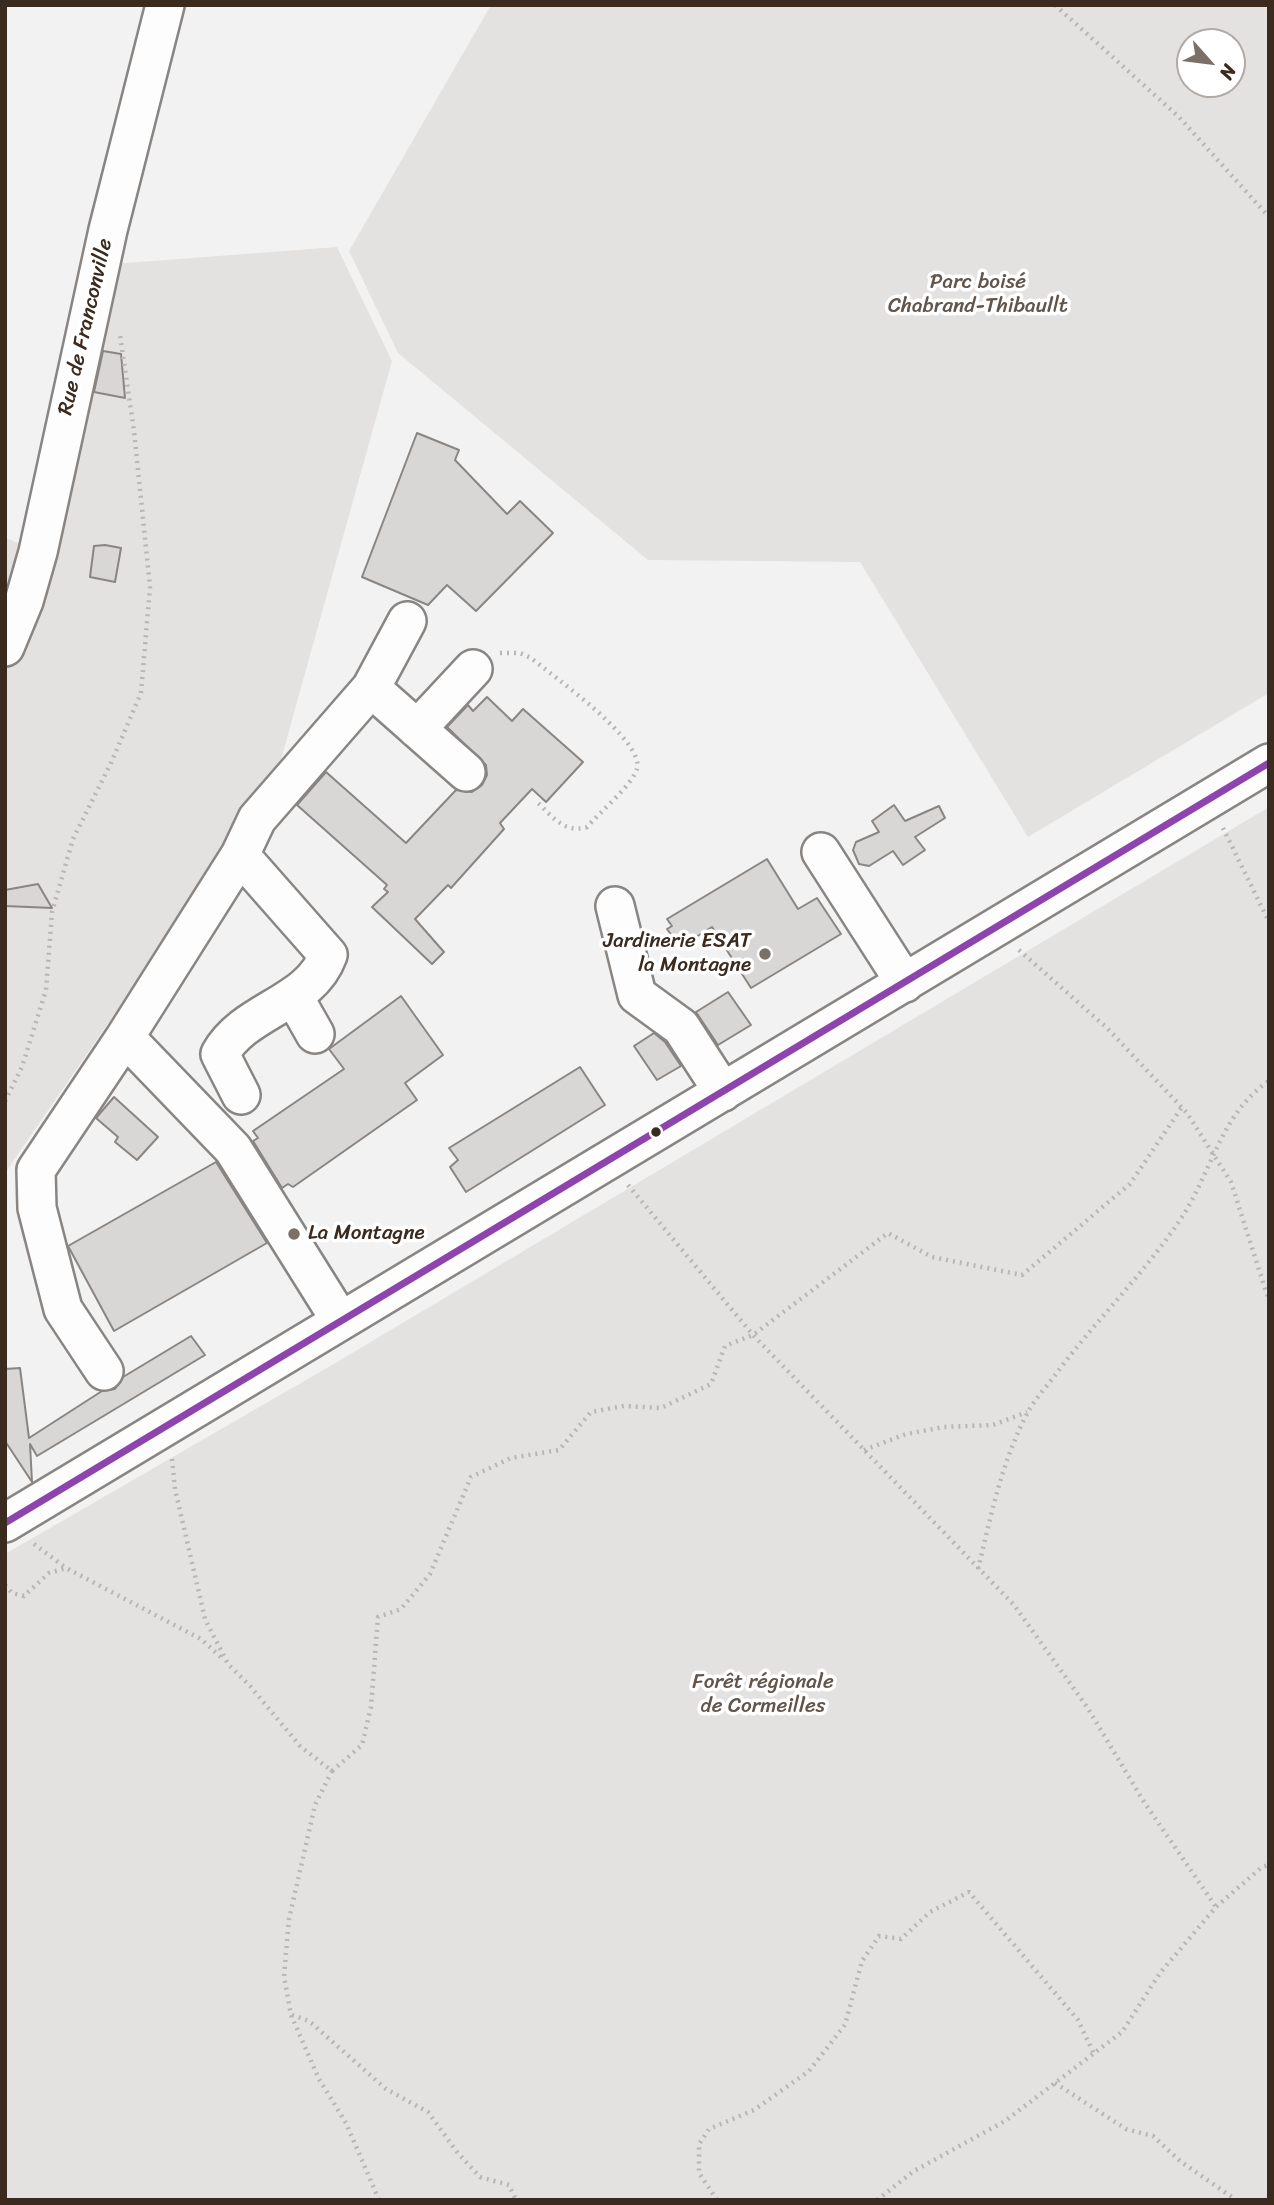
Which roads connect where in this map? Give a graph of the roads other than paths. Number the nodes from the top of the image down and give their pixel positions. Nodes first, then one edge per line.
1 (165, 5) edge
2 (407, 621) dead end
3 (5, 647) edge
4 (473, 669) road end
5 (371, 688) junction
6 (417, 729) junction
7 (1269, 763) edge
8 (466, 772) dead end
9 (821, 852) dead end
10 (240, 855) junction
11 (615, 906) dead end
12 (905, 983) junction
13 (295, 997) junction
14 (315, 1034) dead end
15 (125, 1037) junction
16 (723, 1092) junction
17 (241, 1095) dead end
18 (340, 1320) junction
19 (104, 1371) dead end
20 (19, 1533) edge

1 - 3 street, Rue de Franconville
2 - 5 street
4 - 6 street
5 - 6 street
5 - 10 street
6 - 8 street
7 - 12 street
9 - 12 street
10 - 13 street
10 - 15 street
11 - 16 street
12 - 16 street
13 - 14 street
13 - 17 street
15 - 18 street
15 - 19 street
16 - 18 street
18 - 20 street

